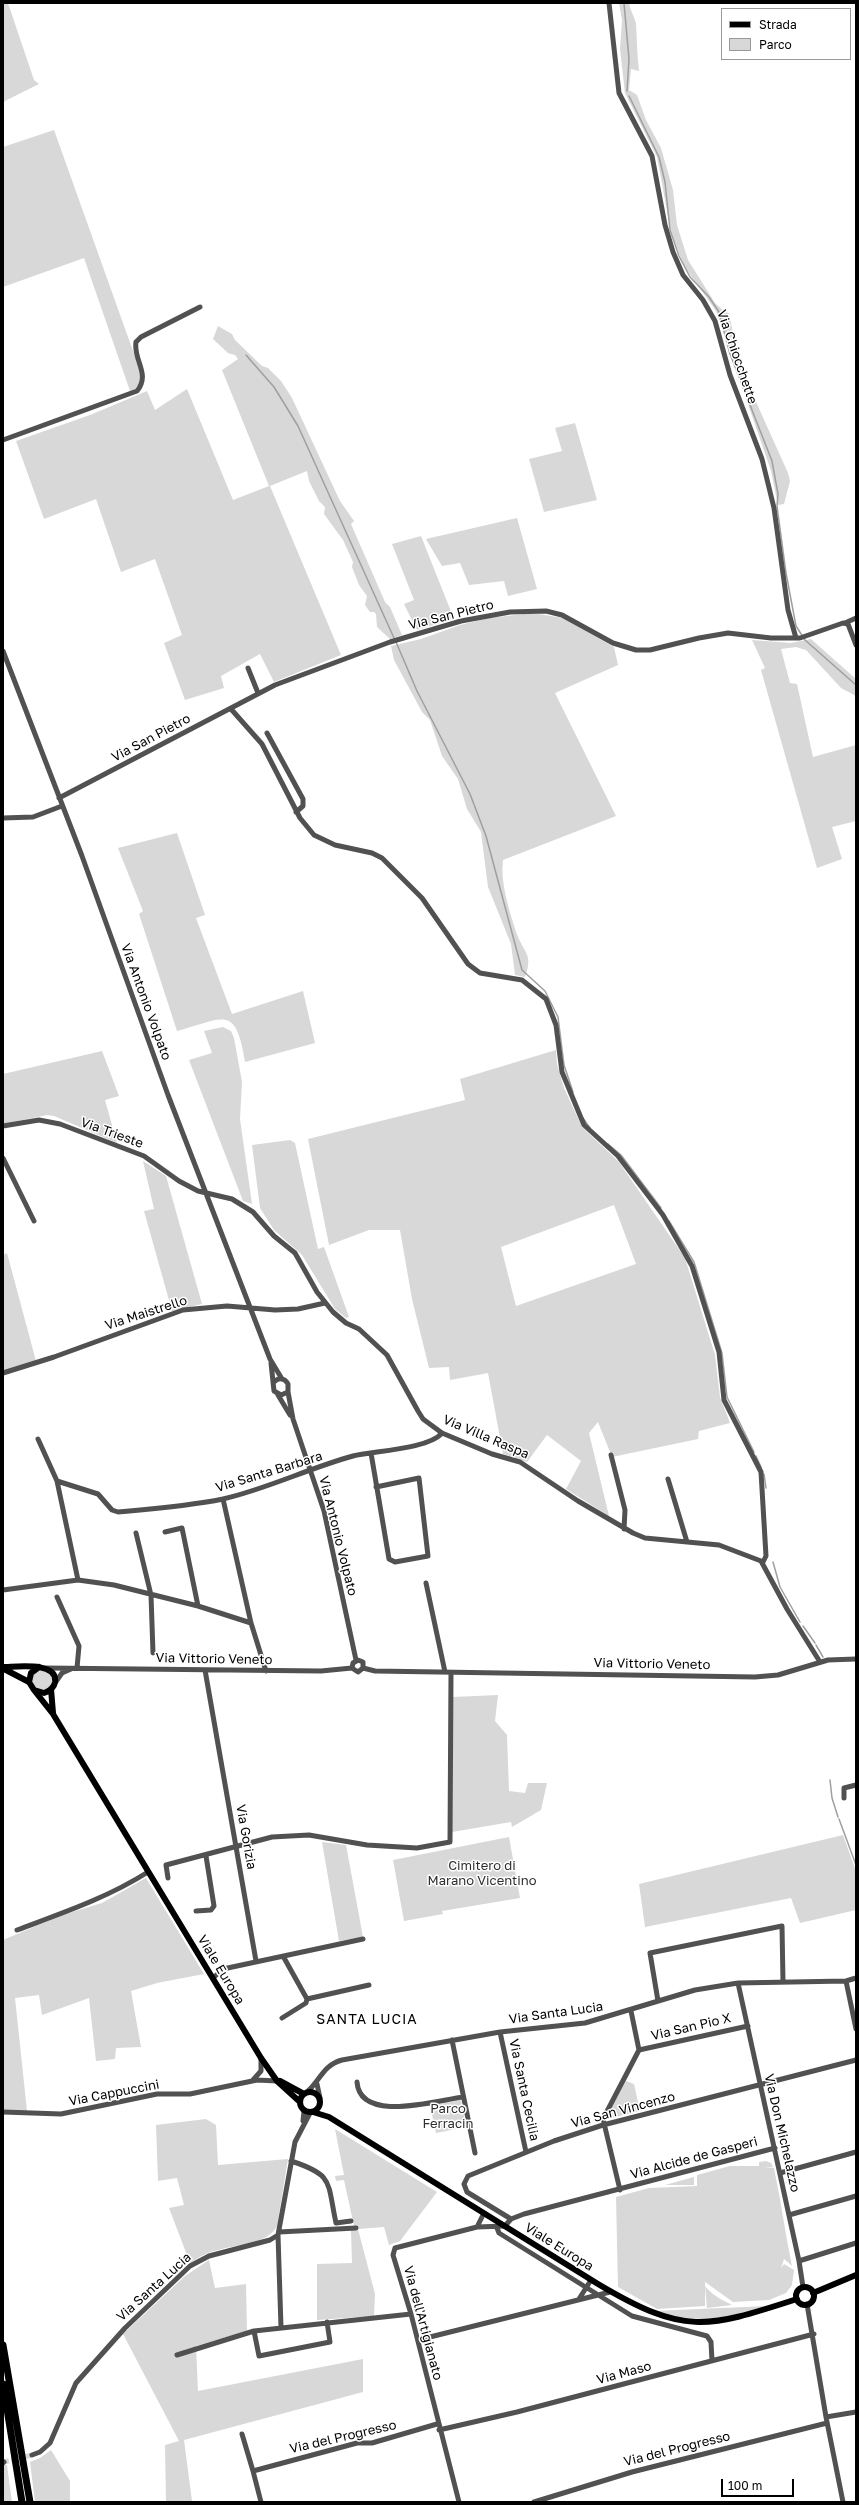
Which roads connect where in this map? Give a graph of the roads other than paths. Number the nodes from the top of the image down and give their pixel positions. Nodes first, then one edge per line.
1 (609, 3) edge
2 (200, 307) dead end
3 (3, 440) edge
4 (856, 618) edge
5 (846, 623) junction
6 (798, 638) junction
7 (856, 643) edge
8 (3, 651) edge
9 (249, 669) dead end
10 (258, 694) junction
11 (231, 708) junction
12 (266, 733) dead end
13 (59, 798) junction
14 (62, 806) junction
15 (296, 812) junction
16 (3, 818) edge
17 (3, 1126) edge
18 (3, 1158) edge
19 (206, 1193) junction
20 (34, 1221) dead end
21 (325, 1303) junction
22 (250, 1307) junction
23 (270, 1359) junction
24 (3, 1373) edge
25 (282, 1379) junction
26 (274, 1382) junction
27 (288, 1392) junction
28 (278, 1395) junction
29 (293, 1419) junction
30 (442, 1433) junction
31 (38, 1439) dead end
32 (371, 1453) junction
33 (611, 1455) dead end
34 (311, 1471) junction
35 (668, 1479) dead end
36 (57, 1481) junction
37 (376, 1487) junction
38 (223, 1499) junction
39 (624, 1528) junction
40 (165, 1532) dead end
41 (136, 1533) dead end
42 (687, 1542) junction
43 (763, 1562) junction
44 (78, 1580) junction
45 (426, 1583) dead end
46 (3, 1590) edge
47 (151, 1595) junction
48 (57, 1597) dead end
49 (198, 1606) junction
50 (252, 1623) junction
51 (153, 1653) dead end
52 (856, 1659) edge
53 (356, 1660) junction
54 (820, 1662) junction
55 (43, 1667) junction
56 (3, 1668) edge
57 (76, 1668) junction
58 (352, 1668) junction
59 (364, 1668) junction
60 (205, 1670) junction
61 (266, 1671) junction
62 (448, 1673) junction
63 (29, 1682) junction
64 (53, 1686) junction
65 (34, 1690) junction
66 (53, 1714) junction
67 (856, 1785) edge
68 (844, 1798) dead end
69 (236, 1846) junction
70 (206, 1856) junction
71 (148, 1872) junction
72 (168, 1878) dead end
73 (196, 1911) dead end
74 (17, 1930) dead end
75 (363, 1939) dead end
76 (283, 1956) junction
77 (256, 1961) junction
78 (213, 1978) junction
79 (856, 1978) edge
80 (846, 1981) junction
81 (783, 1982) junction
82 (738, 1983) junction
83 (369, 1985) dead end
84 (307, 1999) junction
85 (658, 2001) junction
86 (631, 2011) junction
87 (282, 2018) dead end
88 (855, 2020) edge
89 (748, 2026) junction
90 (856, 2028) edge
91 (500, 2032) junction
92 (452, 2040) junction
93 (639, 2050) junction
94 (261, 2058) junction
95 (856, 2060) edge
96 (270, 2072) junction
97 (259, 2074) junction
98 (276, 2079) junction
99 (252, 2081) junction
100 (357, 2082) dead end
101 (316, 2084) junction
102 (760, 2085) junction
103 (305, 2093) junction
104 (463, 2097) junction
105 (320, 2098) junction
106 (300, 2102) junction
107 (320, 2105) junction
108 (3, 2112) edge
109 (309, 2112) junction
110 (329, 2117) junction
111 (603, 2125) junction
112 (774, 2148) junction
113 (526, 2152) junction
114 (856, 2152) edge
115 (475, 2153) dead end
116 (291, 2160) junction
117 (780, 2173) junction
118 (620, 2190) junction
119 (856, 2196) edge
120 (484, 2213) junction
121 (789, 2215) junction
122 (491, 2218) junction
123 (511, 2219) junction
124 (351, 2220) dead end
125 (486, 2226) junction
126 (505, 2226) junction
127 (477, 2227) junction
128 (356, 2228) dead end
129 (497, 2228) junction
130 (279, 2234) junction
131 (856, 2243) edge
132 (799, 2261) junction
133 (856, 2275) edge
134 (591, 2280) junction
135 (587, 2287) junction
136 (803, 2288) junction
137 (610, 2292) junction
138 (813, 2293) junction
139 (598, 2295) junction
140 (579, 2299) junction
141 (797, 2299) junction
142 (807, 2304) junction
143 (411, 2314) junction
144 (327, 2322) junction
145 (281, 2327) junction
146 (254, 2332) junction
147 (814, 2334) junction
148 (418, 2340) junction
149 (3, 2345) edge
150 (177, 2355) dead end
151 (712, 2361) junction
152 (3, 2384) edge
153 (856, 2412) edge
154 (826, 2417) junction
155 (827, 2423) junction
156 (437, 2424) junction
157 (439, 2430) junction
158 (242, 2434) dead end
159 (32, 2455) tunnel mouth
160 (253, 2470) junction
161 (22, 2502) edge
162 (30, 2502) edge
163 (261, 2502) edge
164 (459, 2502) edge
165 (534, 2502) edge
166 (843, 2502) edge

1 - 6 street, Via Chiocchette
2 - 3 street
4 - 5 street, Via San Pietro
5 - 6 street, Via San Pietro
5 - 7 street
6 - 10 street, Via San Pietro
8 - 13 street, Via Antonio Volpato
9 - 10 street
10 - 11 street, Via San Pietro
11 - 13 street, Via San Pietro
11 - 15 street
12 - 15 street
13 - 14 street, Via Antonio Volpato
14 - 16 street
14 - 19 street, Via Antonio Volpato
15 - 43 street
17 - 19 street, Via Trieste
18 - 20 street
19 - 21 street, Via Villa Raspa
19 - 22 street, Via Antonio Volpato
21 - 22 street, Via Maistrello
21 - 30 street, Via Villa Raspa
22 - 23 street, Via Antonio Volpato
22 - 24 street, Via Maistrello
23 - 25 street, Via Antonio Volpato
23 - 26 street, Via Antonio Volpato
25 - 26 street
25 - 27 street
26 - 28 street
27 - 28 street
27 - 29 street, Via Antonio Volpato
28 - 29 street, Via Antonio Volpato
29 - 34 street, Via Antonio Volpato
30 - 32 street, Via Santa Barbara
30 - 39 street, Via Villa Raspa
31 - 36 street
32 - 34 street, Via Santa Barbara
32 - 37 street
33 - 39 street
34 - 38 street, Via Santa Barbara
34 - 53 street, Via Antonio Volpato
35 - 42 street
36 - 38 street, Via Santa Barbara
36 - 44 street
37 - 37 street
38 - 50 street
39 - 42 street, Via Villa Raspa
40 - 49 street
41 - 47 street
42 - 43 street, Via Villa Raspa
43 - 54 street
44 - 46 street
44 - 47 street
45 - 62 street
47 - 49 street
47 - 51 street
48 - 57 street
49 - 50 street
50 - 61 street
52 - 54 street, Via Vittorio Veneto
53 - 58 street
53 - 59 street
54 - 62 street, Via Vittorio Veneto
55 - 56 main road, Via Vittorio Veneto
55 - 57 street, Via Vittorio Veneto
55 - 63 main road
55 - 64 main road
56 - 63 main road, Via Vittorio Veneto
57 - 60 street, Via Vittorio Veneto
57 - 64 street
58 - 59 street, Via Vittorio Veneto
58 - 61 street, Via Vittorio Veneto
59 - 62 street, Via Vittorio Veneto
60 - 61 street, Via Vittorio Veneto
60 - 69 street, Via Gorizia
62 - 69 street
63 - 65 main road
64 - 65 main road
64 - 66 main road, Viale Europa
65 - 66 main road, Viale Europa
66 - 71 main road, Viale Europa
67 - 68 street
69 - 70 street
69 - 77 street, Via Gorizia
70 - 72 street
70 - 73 street
71 - 74 street
71 - 78 main road, Viale Europa
75 - 76 street
76 - 77 street
76 - 84 street
77 - 78 street
78 - 94 main road, Viale Europa
79 - 80 street, Via Santa Lucia
80 - 81 street, Via Santa Lucia
80 - 88 street
81 - 82 street, Via Santa Lucia
81 - 85 street
82 - 85 street, Via Santa Lucia
82 - 89 street, Via Don Michelazzo
83 - 84 street
84 - 87 street
85 - 86 street, Via Santa Lucia
86 - 91 street, Via Santa Lucia
86 - 93 street, Via San Pio X
88 - 90 street
89 - 93 street, Via San Pio X
89 - 102 street, Via Don Michelazzo
91 - 92 street, Via Santa Lucia
91 - 113 street, Via Santa Cecilia
92 - 101 street, Via Santa Lucia
92 - 104 street
93 - 111 street, Via San Pio X
94 - 96 main road, Viale Europa
94 - 97 street
95 - 102 street, Via San Vincenzo
96 - 97 street
96 - 98 main road, Viale Europa
97 - 99 street
98 - 99 street, Via Cappuccini
98 - 103 main road, Viale Europa
98 - 106 main road, Viale Europa
99 - 108 street, Via Cappuccini
100 - 104 street
101 - 103 street, Via Santa Lucia
101 - 105 street
102 - 111 street, Via San Vincenzo
102 - 112 street, Via Don Michelazzo
103 - 105 main road
103 - 106 main road
104 - 115 street
105 - 107 main road
106 - 109 main road
107 - 109 main road
107 - 110 main road, Viale Europa
109 - 110 main road, Viale Europa
109 - 116 street
110 - 120 main road, Viale Europa
111 - 113 street, Via San Vincenzo
111 - 118 street, Via Alcide de Gasperi
112 - 117 street, Via Don Michelazzo
112 - 118 street, Via Alcide de Gasperi
113 - 123 street, Via San Vincenzo
114 - 117 street
116 - 124 street
116 - 130 street
117 - 121 street, Via Don Michelazzo
118 - 123 street, Via Alcide de Gasperi
119 - 121 street
120 - 122 main road, Viale Europa
120 - 127 street
121 - 132 street, Via Don Michelazzo
122 - 125 street
122 - 126 main road, Viale Europa
123 - 126 street
125 - 127 street
125 - 129 street
126 - 129 street
126 - 134 main road, Viale Europa
127 - 143 street, Via dell'Artigianato
128 - 130 street
129 - 135 street
130 - 145 street
130 - 159 street, Via Santa Lucia
131 - 132 street
132 - 136 street, Via Don Michelazzo
133 - 138 main road
134 - 135 street
134 - 137 main road, Viale Europa
135 - 139 street
135 - 140 street
136 - 138 main road
136 - 141 main road
137 - 139 street
137 - 141 main road, Viale Europa
138 - 142 main road
139 - 140 street
139 - 151 street
140 - 148 street
141 - 142 main road
142 - 147 street
143 - 144 street
143 - 148 street, Via dell'Artigianato
144 - 145 street
144 - 146 street
145 - 146 street
146 - 150 street
147 - 151 street, Via Maso
147 - 154 street
148 - 156 street, Via dell'Artigianato
149 - 162 highway
151 - 157 street, Via Maso
152 - 161 highway
153 - 154 street
154 - 155 street
155 - 165 street, Via del Progresso
155 - 166 street
156 - 157 street, Via dell'Artigianato
156 - 160 street, Via del Progresso
157 - 164 street, Via dell'Artigianato
158 - 160 street
160 - 163 street

